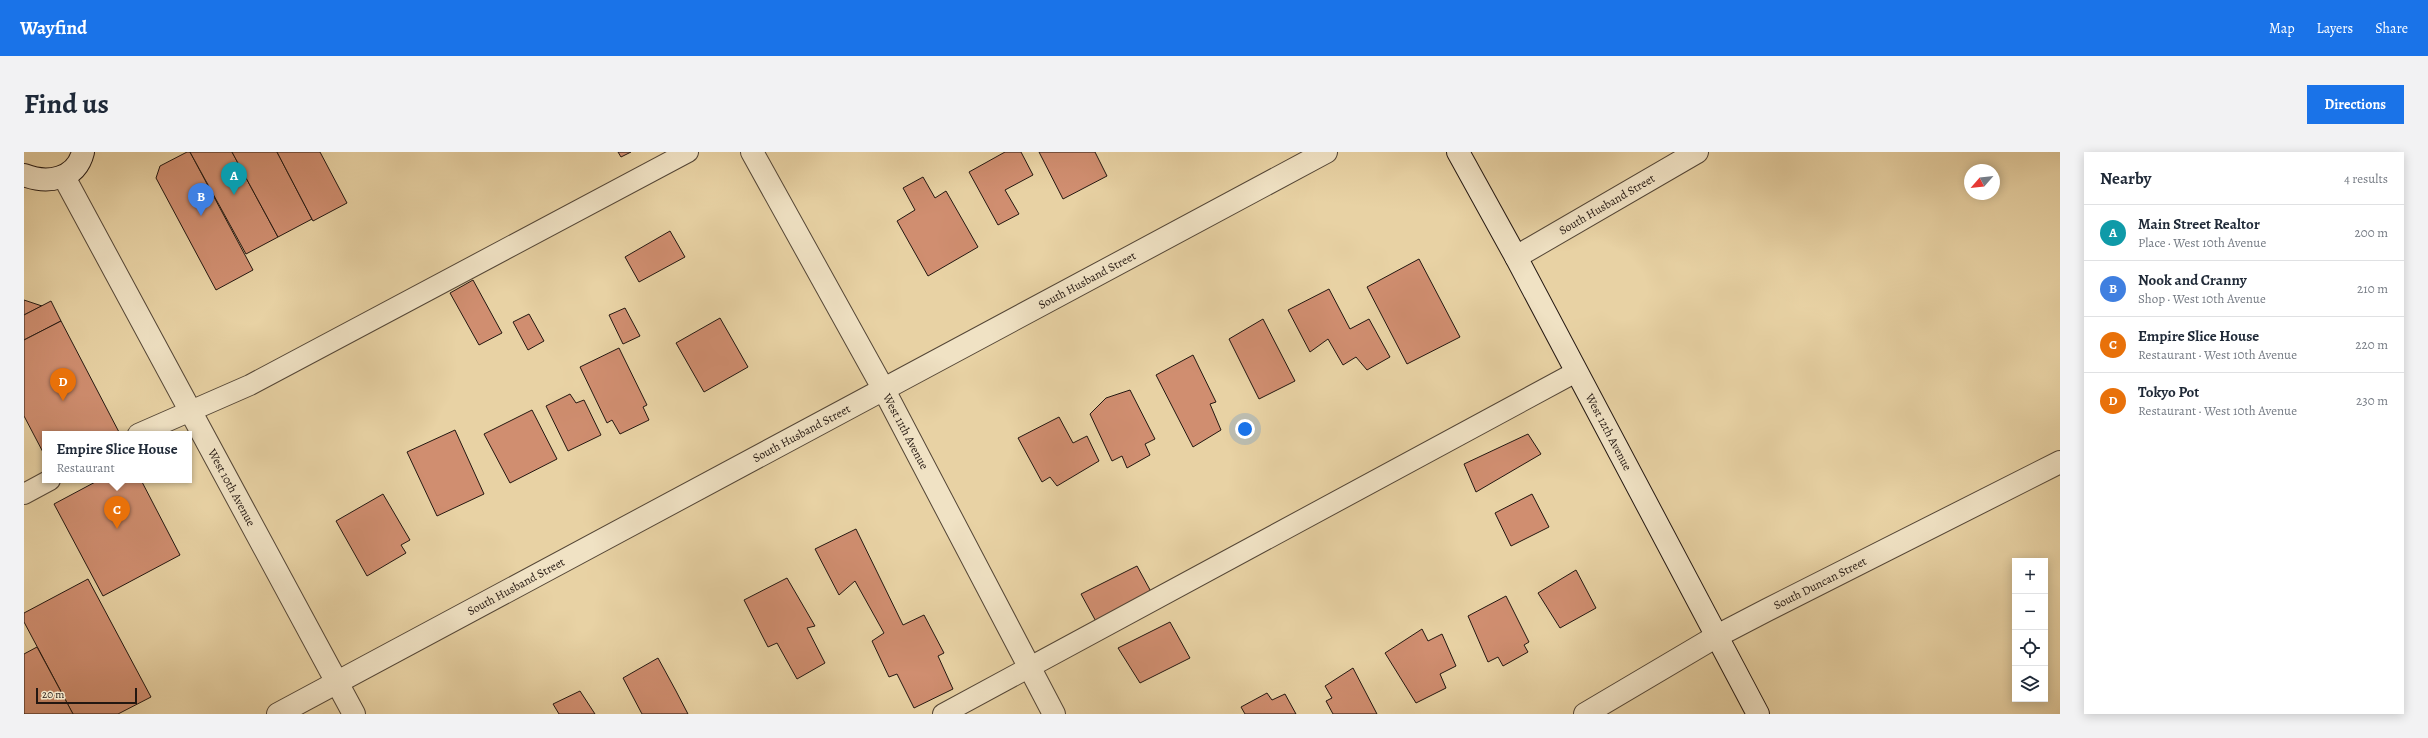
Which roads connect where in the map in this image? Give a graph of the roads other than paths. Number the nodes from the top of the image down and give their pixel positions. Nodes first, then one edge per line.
1 (83, 152) edge
2 (688, 152) edge
3 (752, 152) edge
4 (1326, 152) edge
5 (1458, 152) edge
6 (1697, 152) edge
7 (24, 175) edge
8 (64, 177) junction
9 (1516, 257) junction
10 (1576, 372) junction
11 (884, 390) junction
12 (190, 411) junction
13 (145, 431) edge
14 (2060, 462) edge
15 (44, 483) edge
16 (24, 494) edge
17 (1716, 636) junction
18 (1030, 668) junction
19 (337, 682) junction
20 (278, 714) edge
21 (354, 714) edge
22 (943, 714) edge
23 (1054, 714) edge
24 (1586, 714) edge
25 (1758, 714) edge

1 - 8 street
2 - 12 lane
3 - 11 street, West 11th Avenue
4 - 11 street, South Husband Street
5 - 9 street, West 12th Avenue
6 - 9 street, South Husband Street
7 - 8 street
8 - 12 street, West 10th Avenue
9 - 10 street, West 12th Avenue
10 - 17 street, West 12th Avenue
10 - 18 lane
11 - 18 street, West 11th Avenue
11 - 19 street, South Husband Street
12 - 13 lane
12 - 19 street, West 10th Avenue
14 - 17 street, South Duncan Street
15 - 16 lane
17 - 24 street, South Duncan Street
17 - 25 street, West 12th Avenue
18 - 22 lane
18 - 23 street, West 11th Avenue
19 - 20 street, South Husband Street
19 - 21 street, West 10th Avenue

